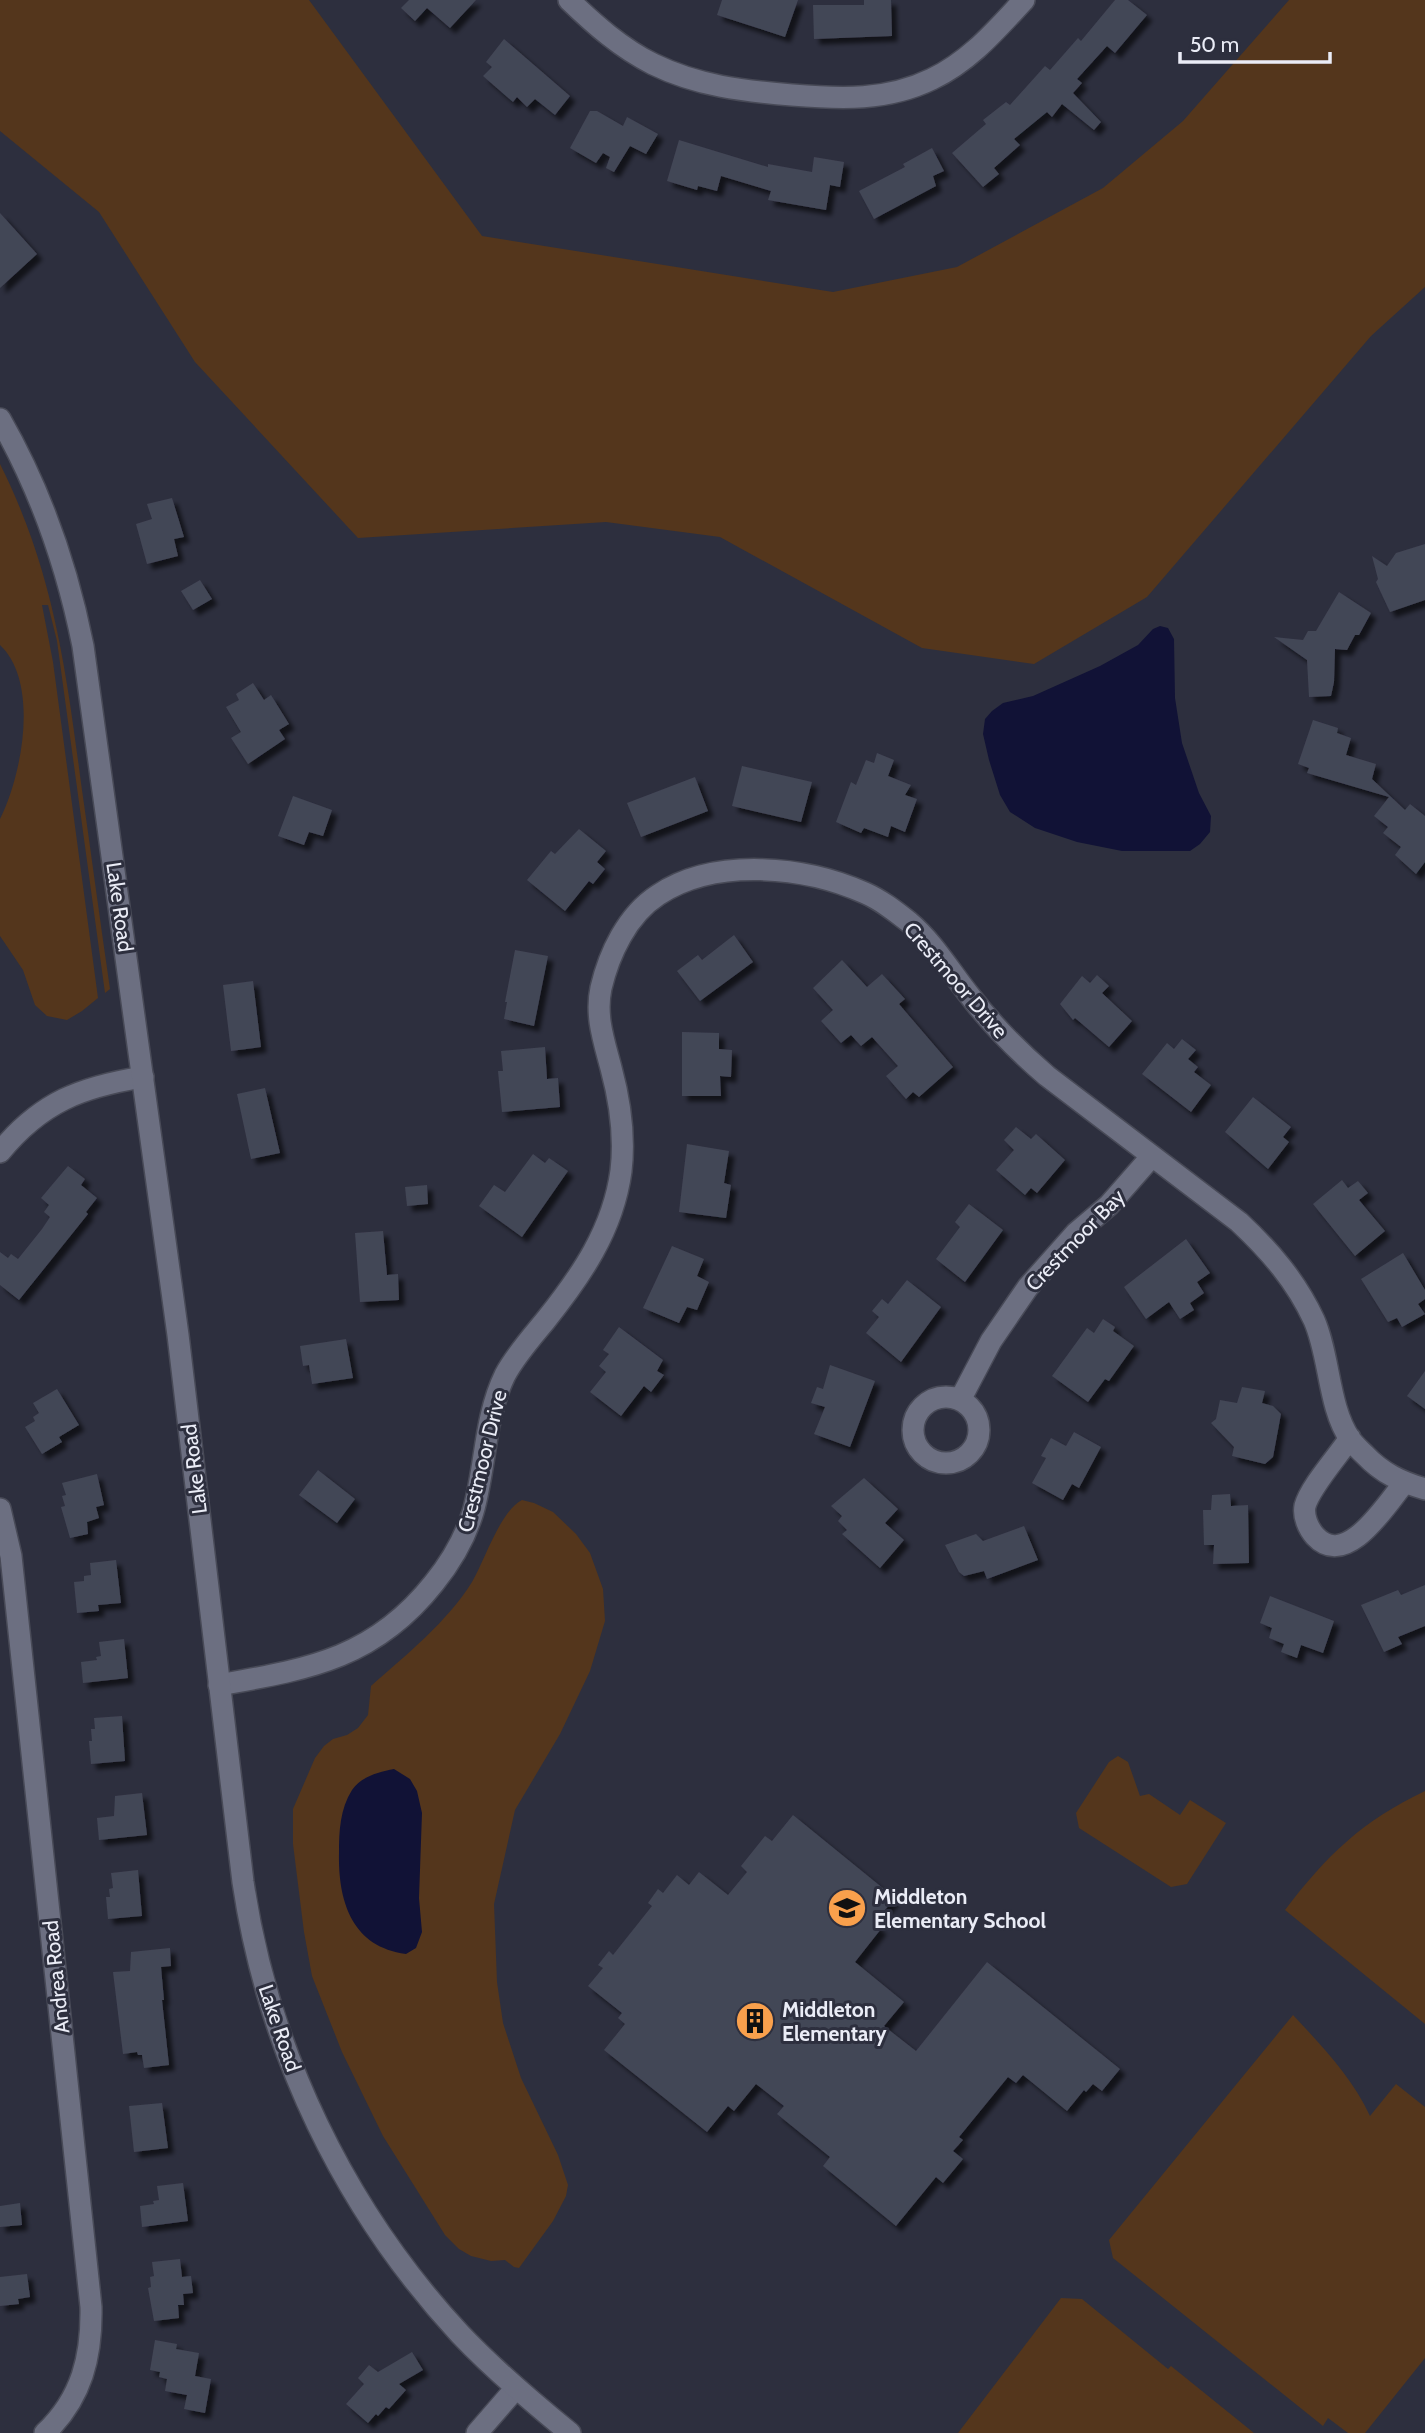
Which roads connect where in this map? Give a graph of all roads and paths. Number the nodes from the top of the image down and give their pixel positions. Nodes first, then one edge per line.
1 (569, 0) edge
2 (1024, 0) edge
3 (0, 419) edge
4 (143, 1077) junction
5 (0, 1152) edge
6 (1152, 1156) junction
7 (960, 1400) dead end
8 (1350, 1438) junction
9 (1404, 1483) junction
10 (1425, 1489) edge
11 (0, 1508) edge
12 (219, 1685) junction
13 (516, 2388) junction
14 (45, 2433) edge
15 (477, 2433) edge
16 (570, 2433) edge

1 - 2 street
3 - 4 street, Lake Road
4 - 5 street
4 - 12 street, Lake Road
6 - 7 street, Crestmoor Bay
6 - 8 street, Crestmoor Drive
6 - 12 street, Crestmoor Drive
8 - 9 street, Crestmoor Drive
8 - 9 street
9 - 10 street, Crestmoor Drive
11 - 14 street, Andrea Road
12 - 13 street, Lake Road
13 - 15 street
13 - 16 street, Lake Road

